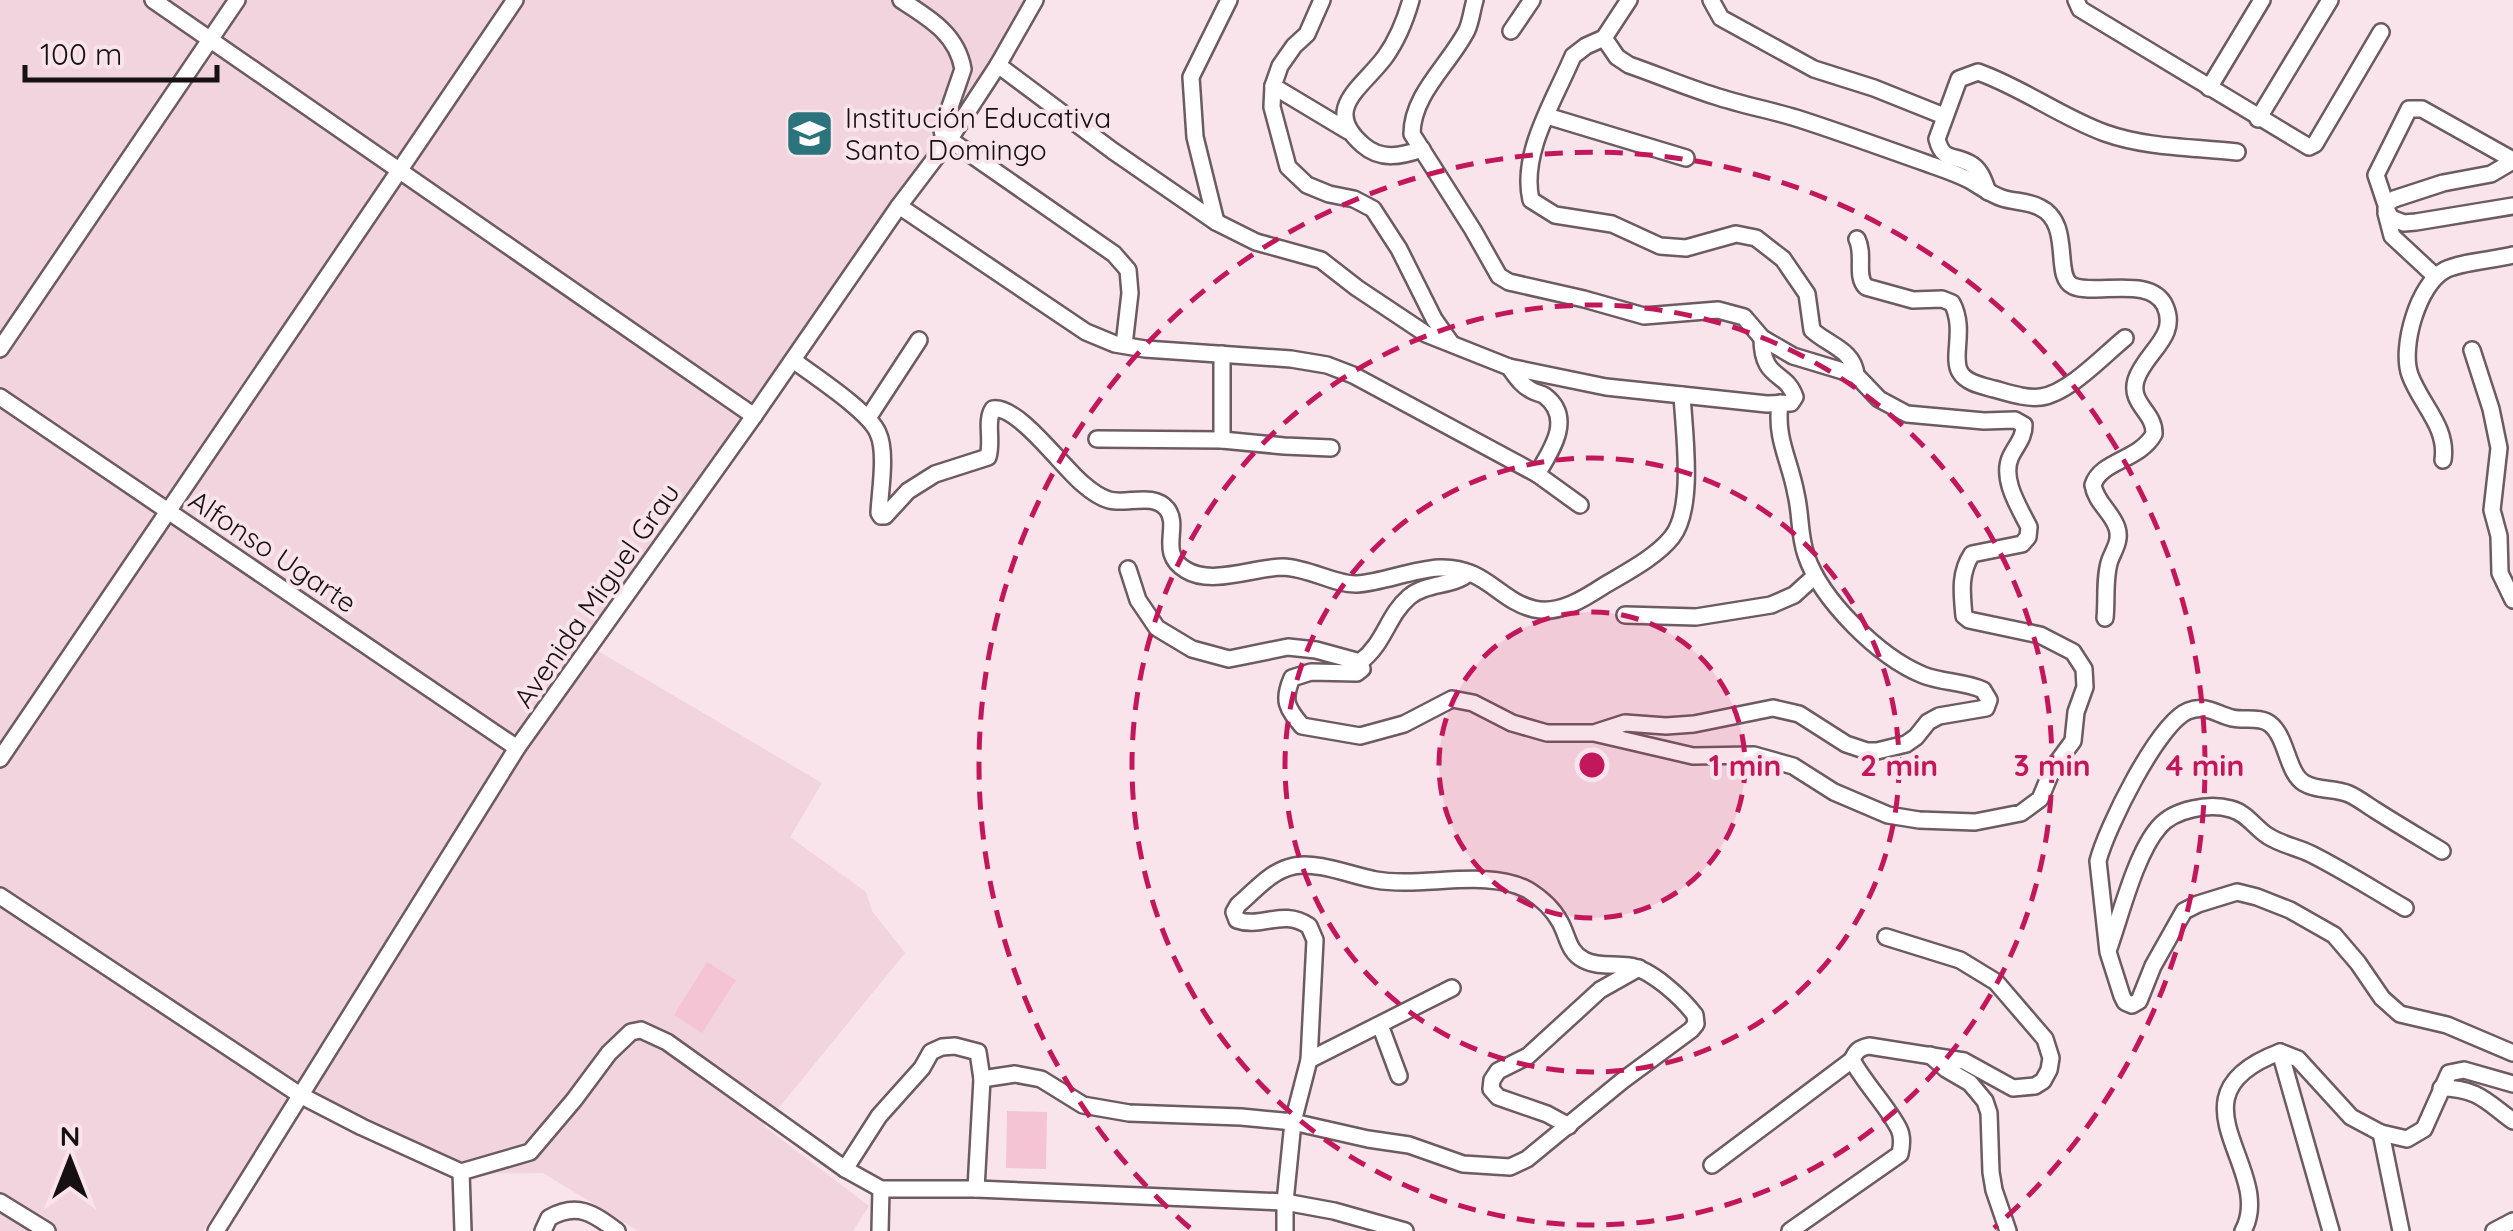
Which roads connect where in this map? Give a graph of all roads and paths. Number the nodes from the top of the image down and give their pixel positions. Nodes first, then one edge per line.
1 (153, 0) edge
2 (237, 0) edge
3 (515, 0) edge
4 (901, 0) edge
5 (1035, 0) edge
6 (1230, 0) edge
7 (1322, 0) edge
8 (1411, 0) edge
9 (1475, 0) edge
10 (1532, 0) edge
11 (1629, 0) edge
12 (1711, 0) edge
13 (2076, 0) edge
14 (2262, 0) edge
15 (2330, 0) edge
16 (1511, 31) dead end
17 (2381, 32) dead end
18 (1604, 38) junction
19 (210, 40) junction
20 (998, 64) junction
21 (1273, 86) junction
22 (2209, 88) junction
23 (1548, 116) junction
24 (1944, 116) junction
25 (2258, 118) junction
26 (1348, 131) junction
27 (949, 140) junction
28 (1422, 149) junction
29 (2238, 152) dead end
30 (1686, 158) dead end
31 (2513, 161) edge
32 (400, 172) junction
33 (1988, 192) junction
34 (899, 206) junction
35 (2513, 206) edge
36 (2386, 209) junction
37 (1216, 222) junction
38 (1857, 238) dead end
39 (2513, 255) edge
40 (2436, 276) junction
41 (1762, 338) junction
42 (2125, 338) dead end
43 (919, 340) dead end
44 (1451, 343) junction
45 (1124, 345) junction
46 (0, 349) edge
47 (2472, 350) dead end
48 (1222, 354) junction
49 (793, 360) junction
50 (1509, 367) junction
51 (1856, 375) junction
52 (1682, 395) junction
53 (0, 397) edge
54 (2036, 398) junction
55 (1780, 404) junction
56 (754, 416) junction
57 (868, 418) junction
58 (2024, 425) junction
59 (1097, 439) dead end
60 (1222, 440) junction
61 (1331, 448) dead end
62 (2442, 460) dead end
63 (1537, 474) junction
64 (1580, 505) dead end
65 (168, 510) junction
66 (1128, 569) dead end
67 (1468, 572) junction
68 (1815, 576) junction
69 (2513, 600) edge
70 (1625, 615) dead end
71 (2105, 618) dead end
72 (1360, 662) junction
73 (1594, 733) junction
74 (517, 748) junction
75 (0, 759) edge
76 (2442, 850) dead end
77 (0, 896) edge
78 (2405, 908) dead end
79 (1886, 938) dead end
80 (2108, 952) junction
81 (1639, 968) junction
82 (1452, 988) dead end
83 (1380, 1026) junction
84 (2280, 1052) junction
85 (2513, 1053) edge
86 (1929, 1054) junction
87 (1309, 1060) junction
88 (1852, 1060) junction
89 (1399, 1076) dead end
90 (982, 1079) junction
91 (2513, 1084) edge
92 (2441, 1088) junction
93 (300, 1095) junction
94 (2513, 1121) edge
95 (1293, 1122) junction
96 (1568, 1126) junction
97 (2381, 1133) junction
98 (1712, 1165) dead end
99 (845, 1169) junction
100 (461, 1172) junction
101 (881, 1189) junction
102 (976, 1190) junction
103 (0, 1202) edge
104 (1285, 1202) junction
105 (2513, 1221) edge
106 (462, 1229) edge
107 (47, 1231) edge
108 (216, 1231) edge
109 (543, 1231) edge
110 (617, 1231) edge
111 (880, 1231) edge
112 (1284, 1231) edge
113 (1405, 1231) edge
114 (1790, 1231) edge
115 (2008, 1231) edge
116 (2244, 1231) edge
117 (2331, 1231) edge
118 (2401, 1231) edge
119 (2494, 1231) edge

1 - 19 street
2 - 19 street
3 - 32 street
4 - 27 street
5 - 20 street, Avenida Miguel Grau
6 - 37 street
7 - 21 street
8 - 26 street
9 - 28 street
10 - 16 street
11 - 18 street
12 - 24 street
13 - 22 street
14 - 22 street
15 - 25 street
17 - 25 street
18 - 23 street
18 - 33 street
19 - 32 street
19 - 46 street
20 - 27 street, Avenida Miguel Grau
20 - 37 street
21 - 26 street
21 - 44 street
22 - 25 street
23 - 30 street
23 - 51 street
24 - 29 street
24 - 33 street
26 - 28 street
27 - 34 street, Avenida Miguel Grau
27 - 45 street
28 - 41 street
31 - 36 street
31 - 36 street
32 - 56 street
32 - 65 street
33 - 71 street
34 - 45 street
34 - 49 street, Avenida Miguel Grau
35 - 36 street
36 - 40 street
37 - 44 street
38 - 54 street
39 - 40 street
40 - 62 street
41 - 51 street
41 - 55 street
42 - 54 street
43 - 57 street
44 - 50 street
45 - 48 street
47 - 69 street
48 - 60 street
48 - 63 street
49 - 56 street, Avenida Miguel Grau
49 - 57 street
50 - 52 street
50 - 63 street
51 - 58 street
52 - 55 street
52 - 67 street
53 - 65 street, Alfonso Ugarte
54 - 58 street
55 - 68 street
56 - 74 street, Avenida Miguel Grau
57 - 67 street
58 - 73 street
59 - 60 street
60 - 61 street
63 - 64 street
65 - 74 street, Alfonso Ugarte
65 - 75 street
66 - 72 street
67 - 72 street
68 - 70 street
68 - 73 street
72 - 73 street
74 - 93 street, Avenida Miguel Grau
76 - 80 street
77 - 93 street
78 - 80 street
79 - 86 street
80 - 85 street
81 - 87 street
81 - 96 street
81 - 96 street
82 - 83 street
83 - 87 street
83 - 89 street
84 - 97 street
84 - 116 street
84 - 117 street
86 - 88 street
86 - 115 street
87 - 95 street
88 - 98 street
88 - 114 street
90 - 95 street
90 - 99 street
90 - 102 street
91 - 92 street
92 - 94 street
92 - 97 street
93 - 100 street
93 - 108 street, Avenida Miguel Grau
95 - 96 street
95 - 104 street
97 - 118 street
99 - 100 street
99 - 101 street
100 - 106 street
101 - 102 street
101 - 111 street
102 - 104 street
103 - 107 street
104 - 112 street
104 - 113 street
105 - 119 street
109 - 110 street

